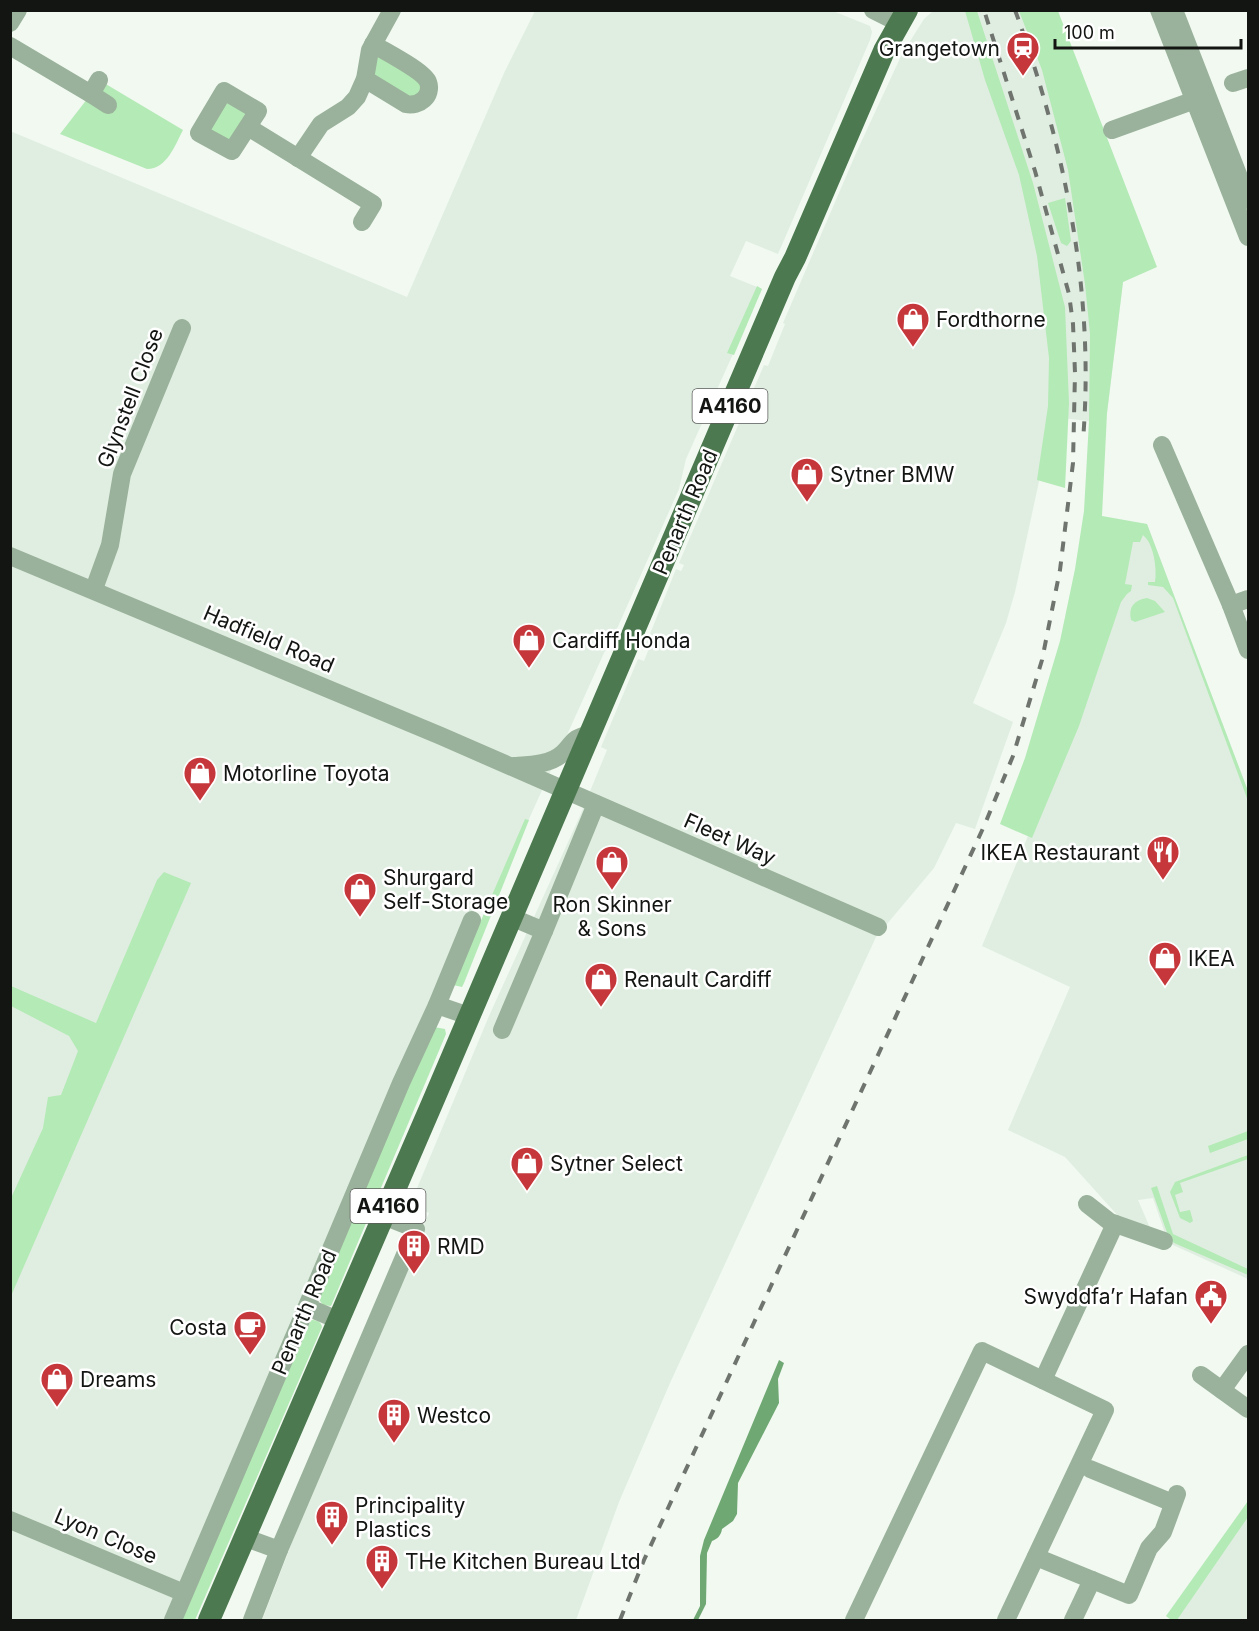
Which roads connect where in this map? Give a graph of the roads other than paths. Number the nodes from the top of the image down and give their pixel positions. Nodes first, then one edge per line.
1 (18, 10) edge
2 (392, 10) edge
3 (873, 10) edge
4 (1159, 10) edge
5 (1174, 10) edge
6 (903, 17) edge
7 (10, 22) edge
8 (373, 44) junction
9 (10, 46) edge
10 (365, 79) junction
11 (1201, 98) junction
12 (108, 105) dead end
13 (248, 128) dead end
14 (1112, 130) dead end
15 (298, 158) junction
16 (1248, 200) edge
17 (362, 222) dead end
18 (1248, 237) edge
19 (182, 328) dead end
20 (1162, 445) dead end
21 (10, 556) edge
22 (94, 589) junction
23 (1240, 602) edge
24 (1248, 650) edge
25 (589, 734) junction
26 (509, 766) junction
27 (564, 790) junction
28 (596, 804) junction
29 (511, 917) junction
30 (472, 920) dead end
31 (879, 927) dead end
32 (544, 931) junction
33 (437, 1005) junction
34 (469, 1016) junction
35 (502, 1030) dead end
36 (1087, 1204) dead end
37 (383, 1216) junction
38 (1115, 1224) junction
39 (1164, 1241) dead end
40 (307, 1307) junction
41 (338, 1320) junction
42 (1248, 1354) edge
43 (1201, 1375) dead end
44 (1043, 1380) junction
45 (1222, 1390) junction
46 (1248, 1409) edge
47 (1090, 1469) dead end
48 (10, 1520) edge
49 (246, 1538) junction
50 (279, 1550) junction
51 (1036, 1557) junction
52 (1092, 1580) junction
53 (184, 1593) junction
54 (173, 1620) edge
55 (209, 1620) edge
56 (252, 1620) edge
57 (854, 1620) edge
58 (1006, 1620) edge
59 (1073, 1620) edge

1 - 7 street
2 - 8 street
3 - 6 street
4 - 11 street
5 - 11 street
6 - 25 main road, Penarth Road / A4160
8 - 10 street
8 - 10 street
9 - 12 street
10 - 15 street
11 - 14 street
11 - 16 street
11 - 18 street
13 - 15 street
15 - 17 street
19 - 22 street, Glynstell Close
20 - 23 street
21 - 22 street, Hadfield Road
22 - 26 street, Hadfield Road
23 - 24 street
25 - 26 street, Hadfield Road
25 - 27 main road, Penarth Road / A4160
26 - 27 street, Hadfield Road
27 - 28 street, Fleet Way
27 - 29 main road, Penarth Road / A4160
28 - 31 street, Fleet Way
28 - 32 street
29 - 32 street
29 - 34 main road, Penarth Road / A4160
30 - 33 street, Penarth Road
32 - 35 street
33 - 34 street
33 - 40 street, Penarth Road
34 - 37 main road, Penarth Road / A4160
36 - 38 street
37 - 41 main road, Penarth Road / A4160
37 - 50 street
38 - 39 street
38 - 44 street
40 - 41 street
40 - 53 street, Penarth Road
41 - 49 main road, Penarth Road / A4160
42 - 45 street
43 - 45 street
44 - 51 street
44 - 57 street
45 - 46 street
47 - 52 street
48 - 53 street, Lyon Close
49 - 50 street
49 - 55 main road, Penarth Road / A4160
50 - 56 street
51 - 52 street
51 - 58 street
52 - 59 street
53 - 54 street, Penarth Road

